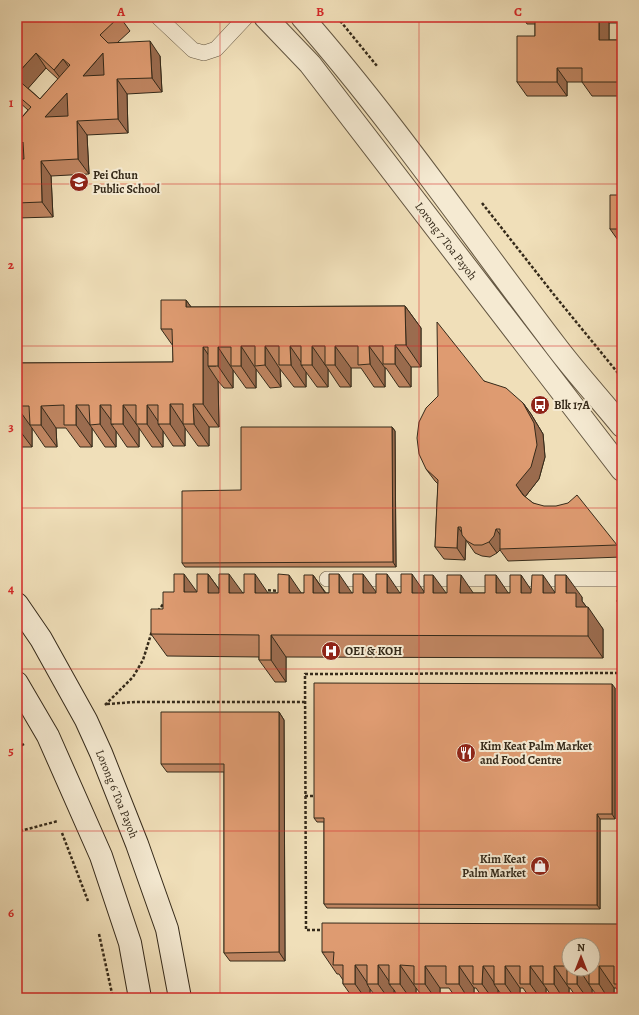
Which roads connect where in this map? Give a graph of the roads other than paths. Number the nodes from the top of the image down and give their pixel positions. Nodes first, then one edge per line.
1 (158, 17) edge
2 (246, 17) edge
3 (265, 17) edge
4 (302, 17) edge
5 (622, 426) edge
6 (622, 470) edge
7 (327, 579) edge
8 (622, 579) edge
9 (17, 604) edge
10 (17, 683) edge
11 (140, 998) edge
12 (180, 998) edge

1 - 2 lane
3 - 6 street, Lorong 7 Toa Payoh
4 - 5 street, Lorong 7 Toa Payoh
7 - 8 lane
9 - 12 street, Lorong 6 Toa Payoh
10 - 11 street

